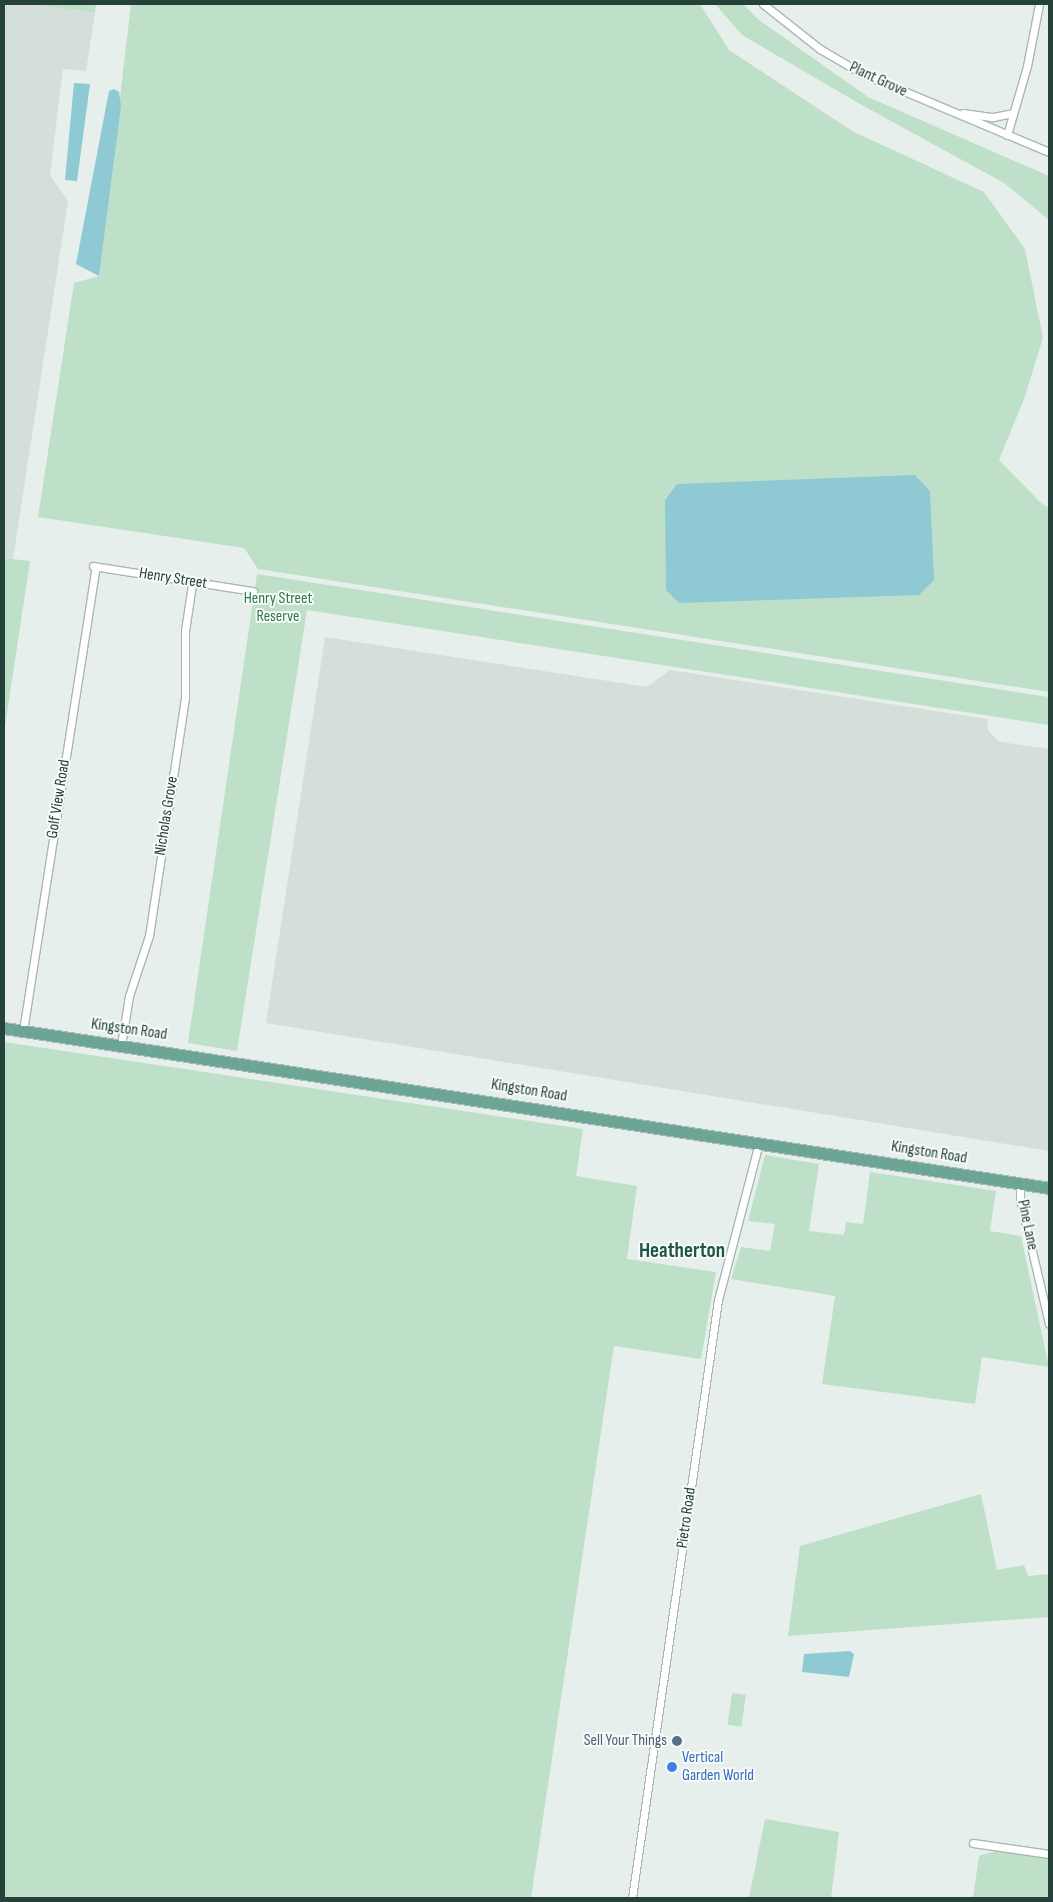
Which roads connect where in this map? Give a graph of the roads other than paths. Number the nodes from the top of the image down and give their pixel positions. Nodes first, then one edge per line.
1 (763, 4) edge
2 (1039, 4) edge
3 (945, 110) junction
4 (1013, 113) junction
5 (1007, 135) junction
6 (1049, 152) edge
7 (94, 566) joint
8 (192, 584) junction
9 (253, 591) dead end
10 (4, 1028) edge
11 (23, 1031) junction
12 (121, 1045) junction
13 (759, 1142) junction
14 (1020, 1184) junction
15 (1049, 1188) edge
16 (1049, 1324) edge
17 (973, 1843) dead end
18 (1049, 1854) edge
19 (632, 1898) edge

1 - 3 street, Plant Grove
2 - 4 street
3 - 4 street
3 - 5 street, Plant Grove
4 - 5 street
5 - 6 street, Plant Grove
7 - 8 street, Henry Street
7 - 11 street, Golf View Road
8 - 9 street, Henry Street
8 - 12 street, Nicholas Grove
10 - 11 main road, Kingston Road
11 - 12 main road, Kingston Road
12 - 13 main road, Kingston Road
13 - 14 main road, Kingston Road
13 - 19 street, Pietro Road
14 - 15 main road, Kingston Road
14 - 16 street, Pine Lane
17 - 18 street

